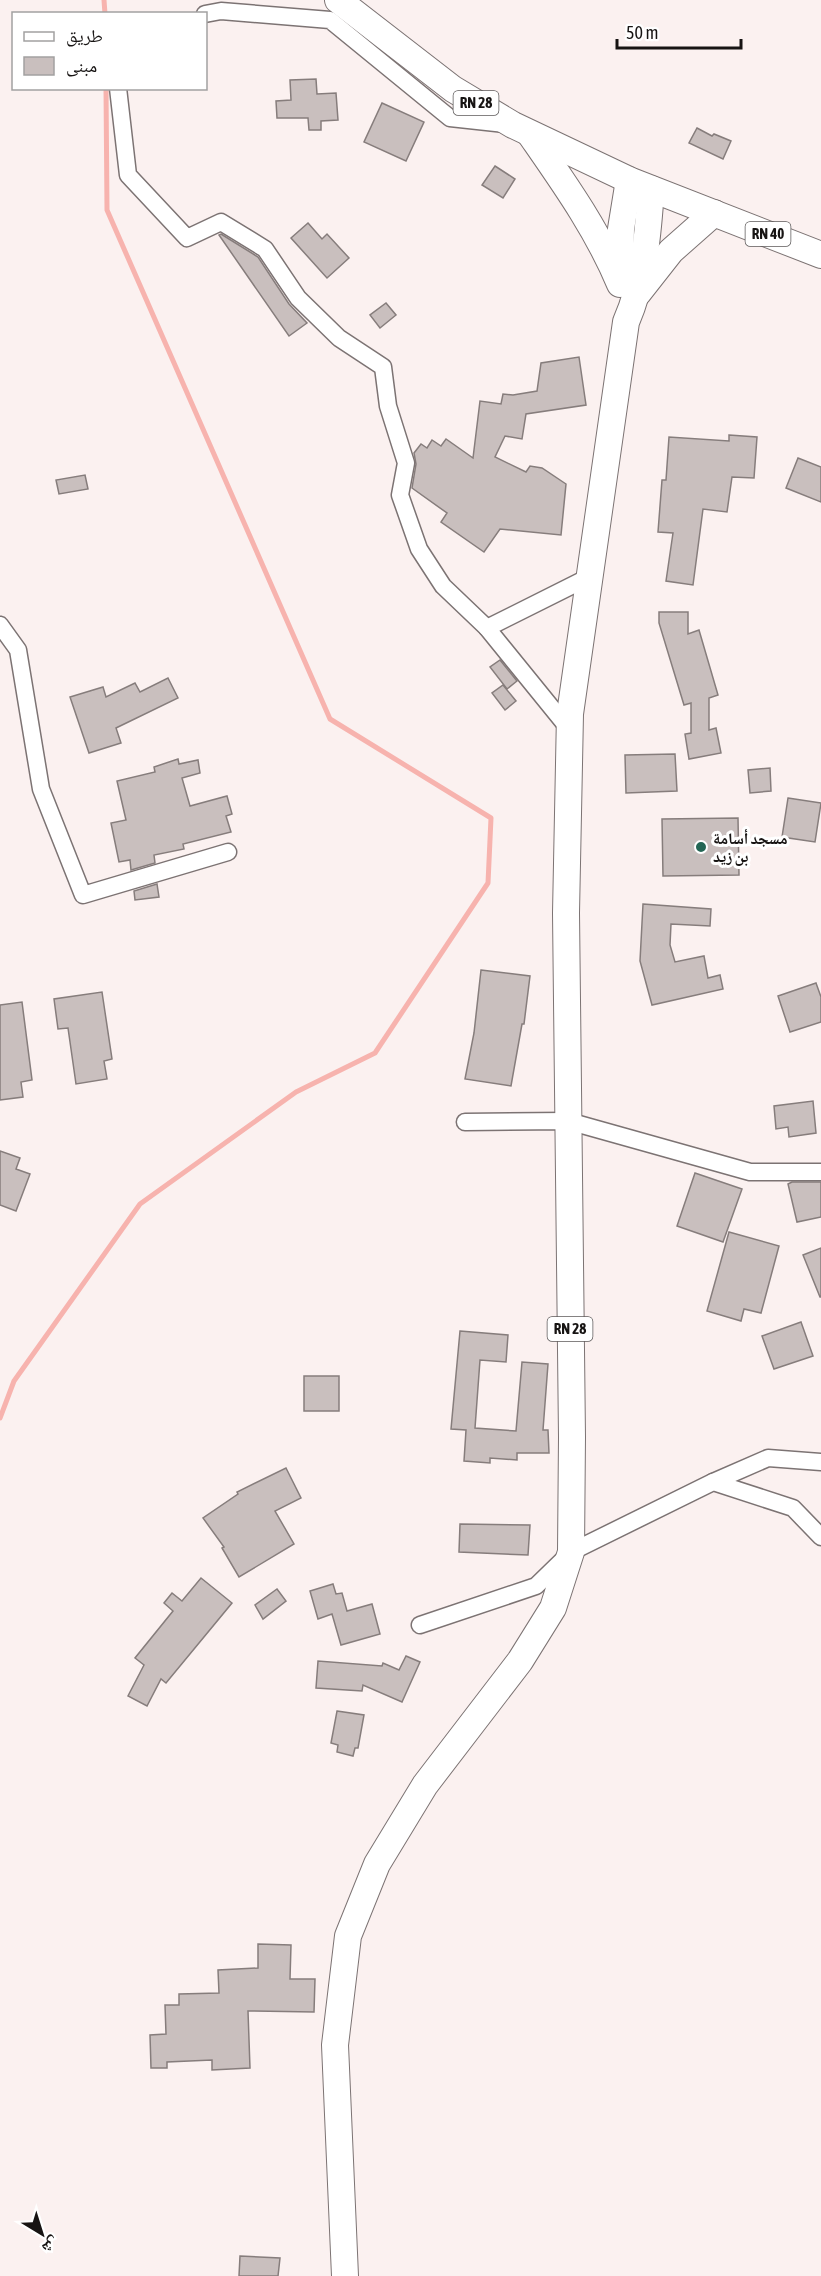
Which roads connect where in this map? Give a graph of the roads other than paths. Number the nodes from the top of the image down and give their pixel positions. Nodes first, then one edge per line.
1 (338, 0) edge
2 (207, 14) edge
3 (118, 90) edge
4 (521, 129) junction
5 (640, 185) junction
6 (714, 213) junction
7 (821, 255) edge
8 (629, 289) junction
9 (589, 577) junction
10 (0, 625) edge
11 (487, 628) junction
12 (569, 729) junction
13 (228, 852) dead end
14 (568, 1120) junction
15 (465, 1122) dead end
16 (821, 1172) edge
17 (821, 1462) edge
18 (713, 1482) junction
19 (821, 1537) edge
20 (571, 1552) junction
21 (420, 1625) dead end
22 (345, 2276) edge

1 - 4 main road, RN 28
2 - 4 street
3 - 11 street
4 - 5 main road, RN 28
4 - 8 main road
5 - 6 main road, RN 28
5 - 8 main road, RN 28
6 - 7 main road, RN 40
6 - 8 main road
8 - 9 main road, RN 28
9 - 11 street
9 - 12 main road, RN 28
10 - 13 street
11 - 12 street
12 - 14 main road, RN 28
14 - 15 street
14 - 16 street
14 - 20 main road, RN 28
17 - 18 street
18 - 19 street
18 - 20 street
20 - 21 street
20 - 22 main road, RN 28

